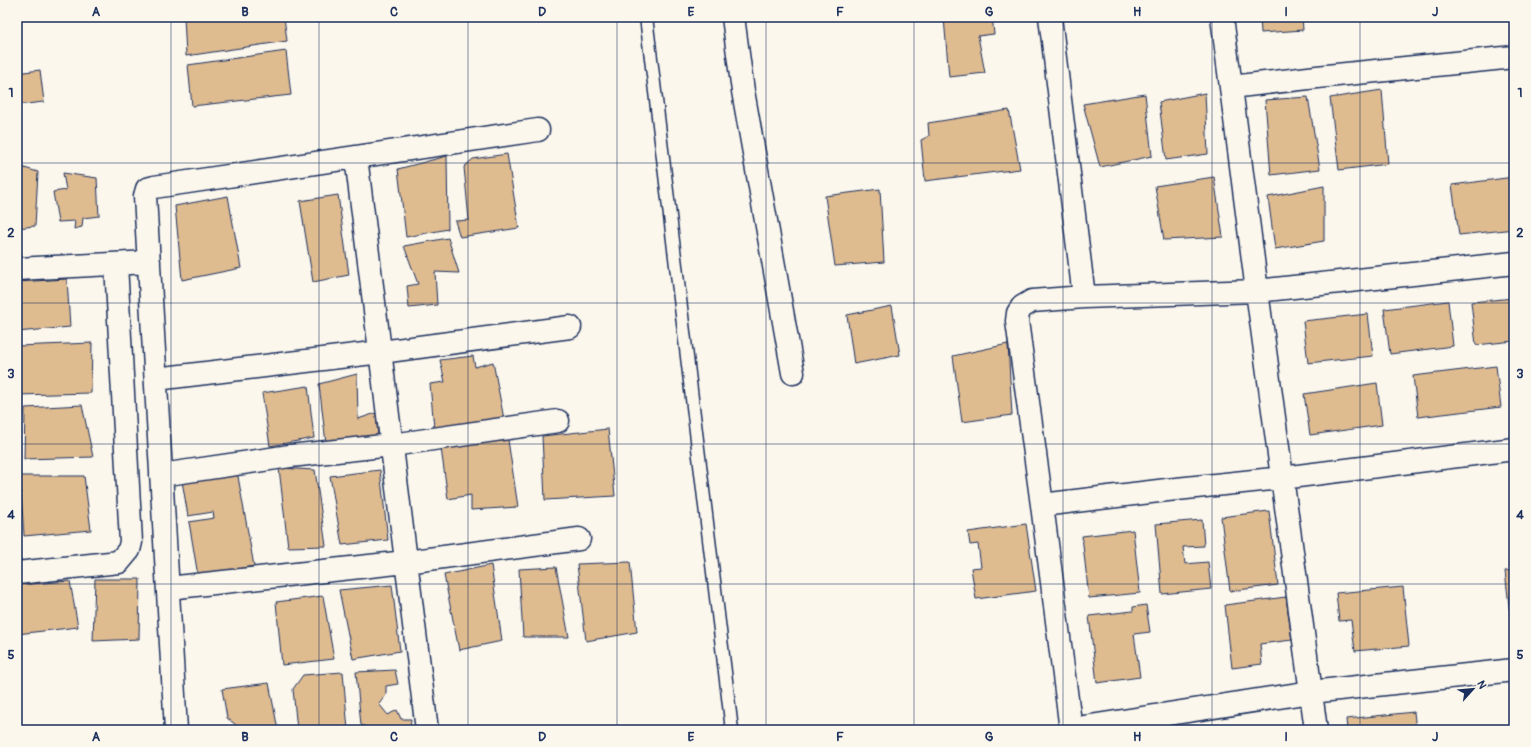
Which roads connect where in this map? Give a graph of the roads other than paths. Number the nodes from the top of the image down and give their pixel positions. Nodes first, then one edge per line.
1 (646, 17) edge
2 (733, 17) edge
3 (1050, 17) edge
4 (1222, 17) edge
5 (1514, 58) edge
6 (1231, 87) junction
7 (538, 130) dead end
8 (356, 157) junction
9 (149, 262) junction
10 (1514, 263) edge
11 (116, 264) junction
12 (17, 269) edge
13 (1257, 291) junction
14 (1084, 297) junction
15 (570, 327) dead end
16 (381, 352) junction
17 (793, 373) dead end
18 (156, 379) junction
19 (558, 421) dead end
20 (392, 445) junction
21 (1514, 449) edge
22 (161, 475) junction
23 (1282, 478) junction
24 (1042, 505) junction
25 (579, 539) dead end
26 (406, 562) junction
27 (17, 573) edge
28 (168, 588) junction
29 (1514, 670) edge
30 (1311, 692) junction
31 (176, 730) edge
32 (427, 730) edge
33 (732, 730) edge
34 (1071, 730) edge
35 (1316, 730) edge

1 - 33 lane
2 - 17 street
3 - 14 street
4 - 6 street
5 - 6 street
6 - 13 street
7 - 8 street
8 - 9 street
8 - 16 street
9 - 11 street
9 - 18 street
10 - 13 street
11 - 12 street
11 - 27 street
13 - 14 street
13 - 23 street
14 - 24 street
15 - 16 street
16 - 18 street
16 - 20 street
18 - 22 street
19 - 20 street
20 - 22 street
20 - 26 street
21 - 23 street
22 - 28 street
23 - 24 street
23 - 30 street
24 - 34 street
25 - 26 street
26 - 28 street
26 - 32 street
28 - 31 street
29 - 30 street
30 - 34 street
30 - 35 street

